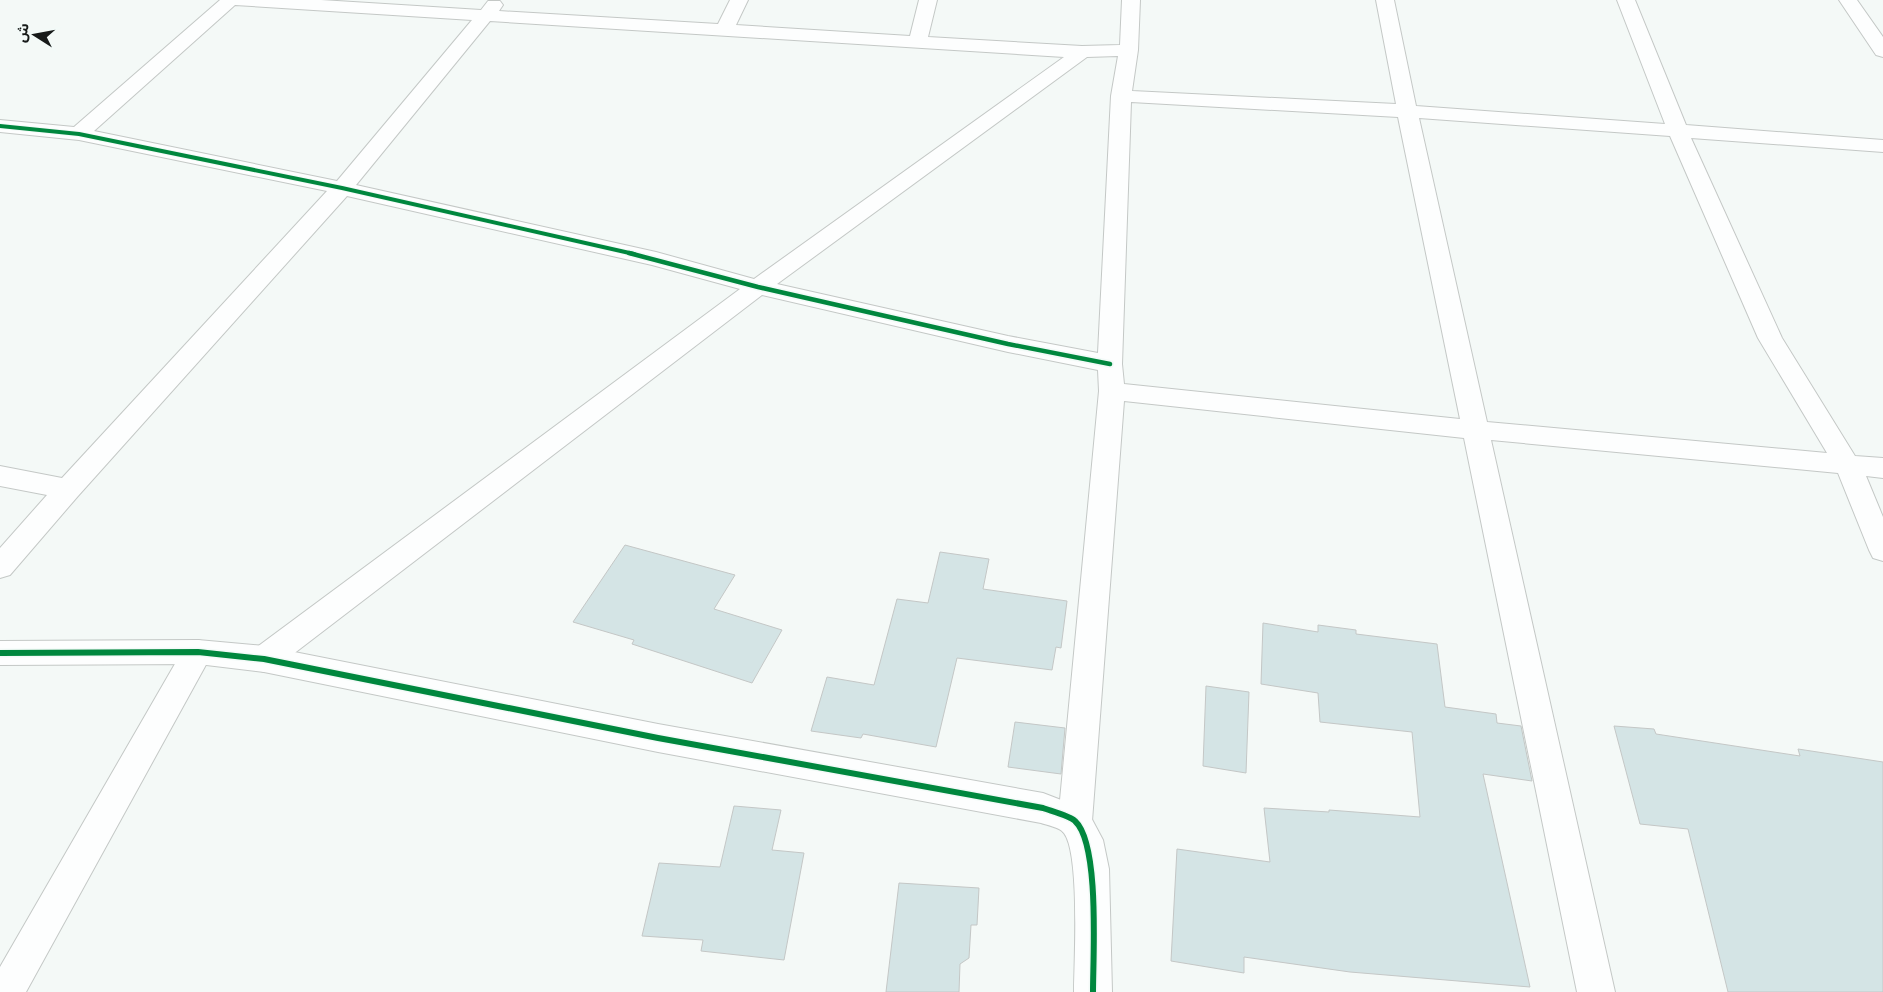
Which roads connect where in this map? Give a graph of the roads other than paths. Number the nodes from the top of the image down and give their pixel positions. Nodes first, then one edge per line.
1 (232, 0) edge
2 (739, 0) edge
3 (928, 0) edge
4 (1131, 0) edge
5 (1385, 0) edge
6 (1626, 0) edge
7 (1848, 0) edge
8 (492, 7) edge
9 (724, 30) junction
10 (918, 42) junction
11 (1128, 50) junction
12 (1883, 51) edge
13 (1082, 52) junction
14 (1121, 96) junction
15 (1406, 111) junction
16 (0, 126) edge
17 (1678, 132) junction
18 (79, 134) junction
19 (1883, 146) edge
20 (342, 188) junction
21 (758, 286) junction
22 (1110, 364) junction
23 (1112, 391) junction
24 (1476, 430) junction
25 (1848, 466) junction
26 (1883, 468) edge
27 (0, 476) edge
28 (68, 489) junction
29 (1883, 550) edge
30 (0, 567) edge
31 (198, 652) junction
32 (0, 653) edge
33 (264, 659) junction
34 (1076, 821) junction
35 (1100, 990) edge
36 (6, 992) edge
37 (1596, 992) edge

1 - 8 street
1 - 18 street
2 - 9 street
3 - 10 street
4 - 11 street
5 - 15 street
6 - 17 street
7 - 12 street
8 - 9 street
8 - 20 street
9 - 10 street
10 - 13 street
11 - 13 street
11 - 14 street
13 - 21 street
14 - 15 street
14 - 22 street
15 - 17 street
15 - 24 street
16 - 18 street
17 - 19 street
17 - 25 street
18 - 20 street
20 - 21 street
20 - 28 street
21 - 22 street
21 - 33 street
22 - 23 street
23 - 24 street
23 - 34 street
24 - 25 street
24 - 37 street
25 - 26 street
25 - 29 street
27 - 28 street
28 - 30 street
31 - 32 street
31 - 33 street
31 - 36 street
33 - 34 street
34 - 35 street

